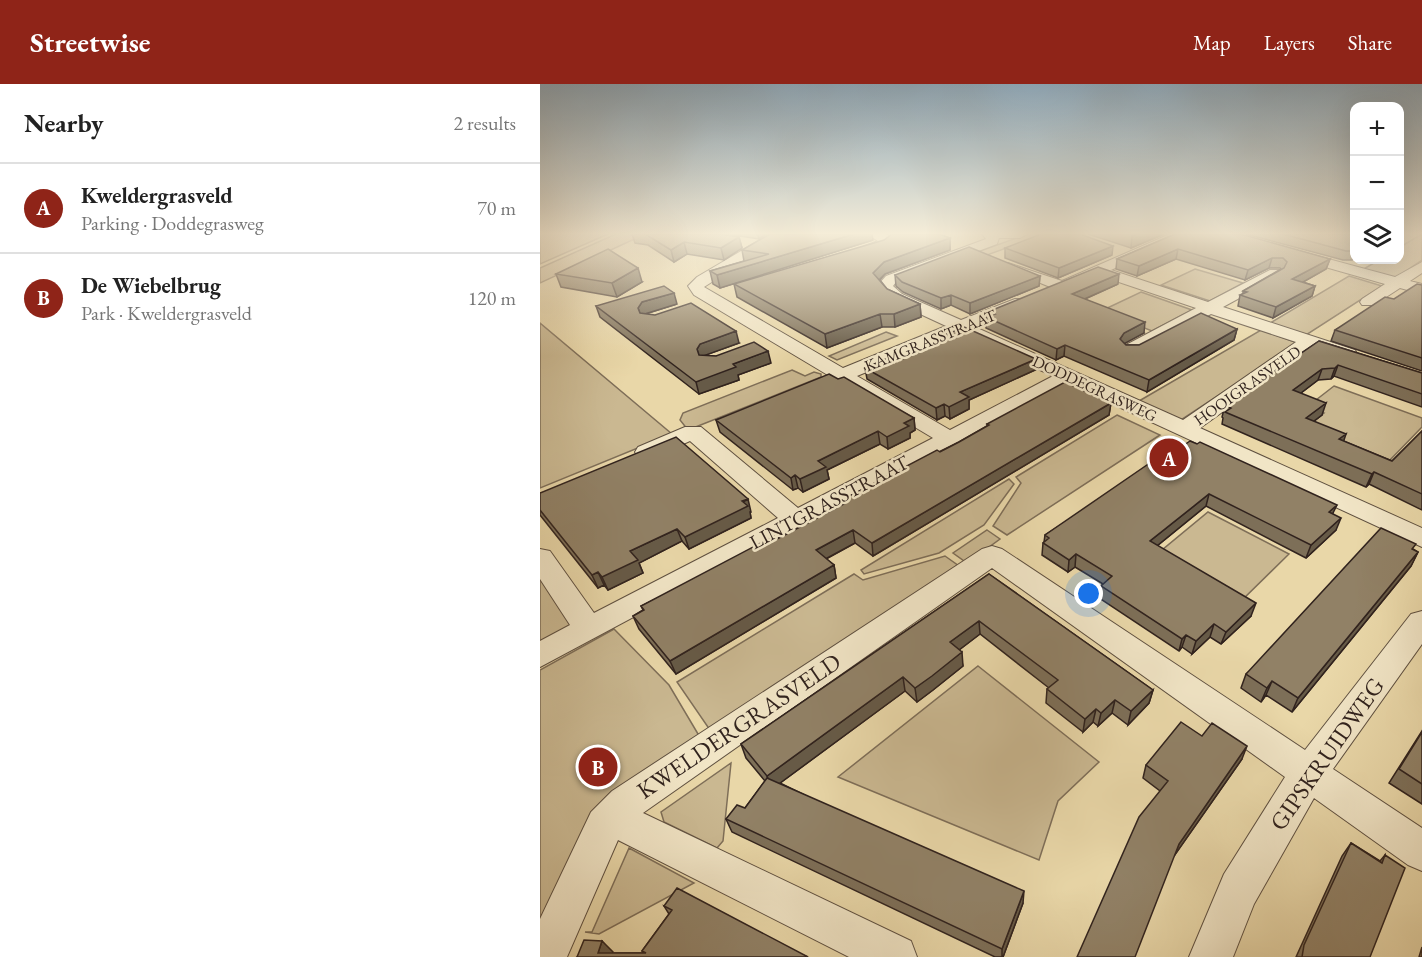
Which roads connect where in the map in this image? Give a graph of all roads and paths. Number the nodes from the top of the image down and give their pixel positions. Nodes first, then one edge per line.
1 (714, 275) edge
2 (903, 275) edge
3 (1041, 275) edge
4 (1085, 275) edge
5 (1110, 275) edge
6 (1272, 275) edge
7 (1372, 275) edge
8 (1409, 275) edge
9 (1399, 282) junction
10 (1060, 286) junction
11 (1422, 289) edge
12 (734, 291) edge
13 (714, 299) junction
14 (1368, 302) dead end
15 (694, 306) edge
16 (1208, 308) junction
17 (961, 327) junction
18 (778, 337) junction
19 (1310, 340) junction
20 (759, 344) edge
21 (1130, 350) edge
22 (1364, 359) edge
23 (843, 375) junction
24 (1069, 376) junction
25 (1184, 429) junction
26 (950, 439) junction
27 (628, 459) edge
28 (795, 519) junction
29 (1422, 538) edge
30 (540, 558) edge
31 (1422, 622) edge
32 (589, 629) junction
33 (540, 655) edge
34 (1308, 772) junction
35 (612, 817) junction
36 (1422, 851) edge
37 (545, 957) edge
38 (896, 957) edge
39 (1211, 957) edge

1 - 13 street
2 - 17 street, DODDEGRASWEG
3 - 10 street
4 - 10 street, KAMGRASSTRAAT
5 - 16 street
6 - 16 street
7 - 9 street
8 - 9 street
9 - 11 street
9 - 14 street
10 - 17 street, KAMGRASSTRAAT
12 - 13 street
13 - 15 street
13 - 18 street
16 - 19 street
16 - 21 street
17 - 23 street, KAMGRASSTRAAT
17 - 24 street, DODDEGRASWEG
18 - 20 street
18 - 23 street
19 - 22 street
19 - 25 street, HOOIGRASVELD
23 - 26 street
24 - 25 street, DODDEGRASWEG
24 - 26 street, LINTGRASSTRAAT
25 - 29 street, DODDEGRASWEG
26 - 28 street, LINTGRASSTRAAT
27 - 28 street
28 - 32 street, LINTGRASSTRAAT
30 - 32 street
31 - 34 street, GIPSKRUIDWEG
32 - 33 street, LINTGRASSTRAAT
34 - 35 street, KWELDERGRASVELD
34 - 36 street
34 - 39 street, GIPSKRUIDWEG
35 - 37 street, KWELDERGRASVELD
35 - 38 street

